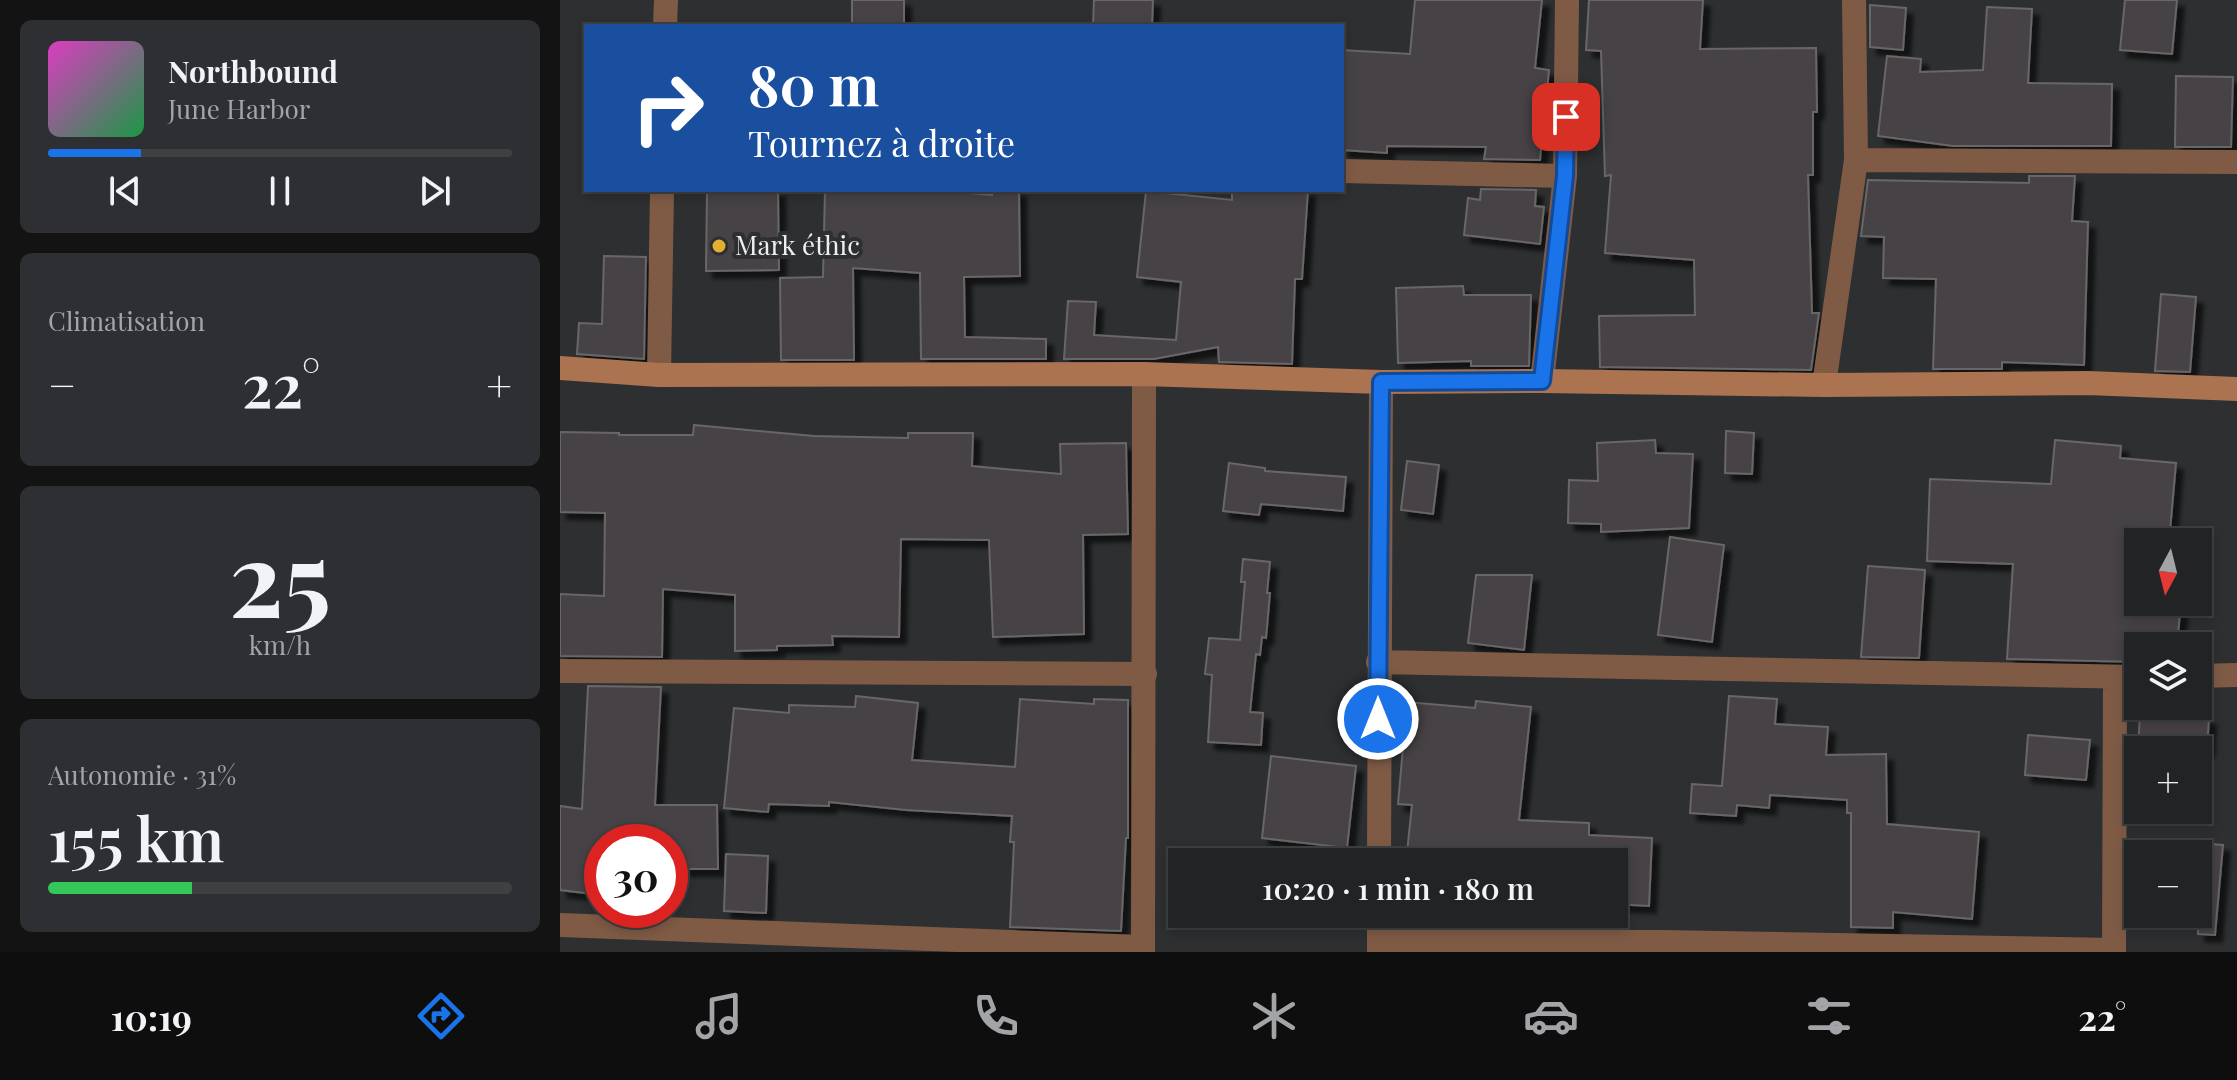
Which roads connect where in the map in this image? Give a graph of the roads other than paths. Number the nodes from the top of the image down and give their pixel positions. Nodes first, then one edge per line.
1 (666, 0) edge
2 (1567, 0) edge
3 (1854, 0) edge
4 (665, 24) edge
5 (1856, 160) junction
6 (2237, 162) edge
7 (1344, 171) edge
8 (1565, 176) junction
9 (662, 192) edge
10 (560, 368) edge
11 (1144, 374) junction
12 (659, 375) junction
13 (1542, 381) junction
14 (1381, 382) junction
15 (1824, 385) junction
16 (2237, 389) edge
17 (1378, 662) junction
18 (560, 671) edge
19 (1145, 674) junction
20 (2237, 675) edge
21 (2212, 676) edge
22 (2124, 678) edge
23 (2124, 720) edge
24 (1379, 848) edge
25 (560, 925) edge
26 (1379, 947) edge
27 (1143, 949) edge
28 (2114, 951) edge

1 - 4 street
2 - 8 street
3 - 5 street
5 - 6 street
5 - 15 street
7 - 8 street
8 - 13 street
9 - 12 street
10 - 12 street
11 - 12 street
11 - 14 street
11 - 19 street
13 - 14 street
13 - 15 street
14 - 17 street
15 - 16 street
17 - 22 street
17 - 24 street
18 - 19 street
19 - 27 street
20 - 21 street
23 - 28 street
25 - 27 street
26 - 28 street

